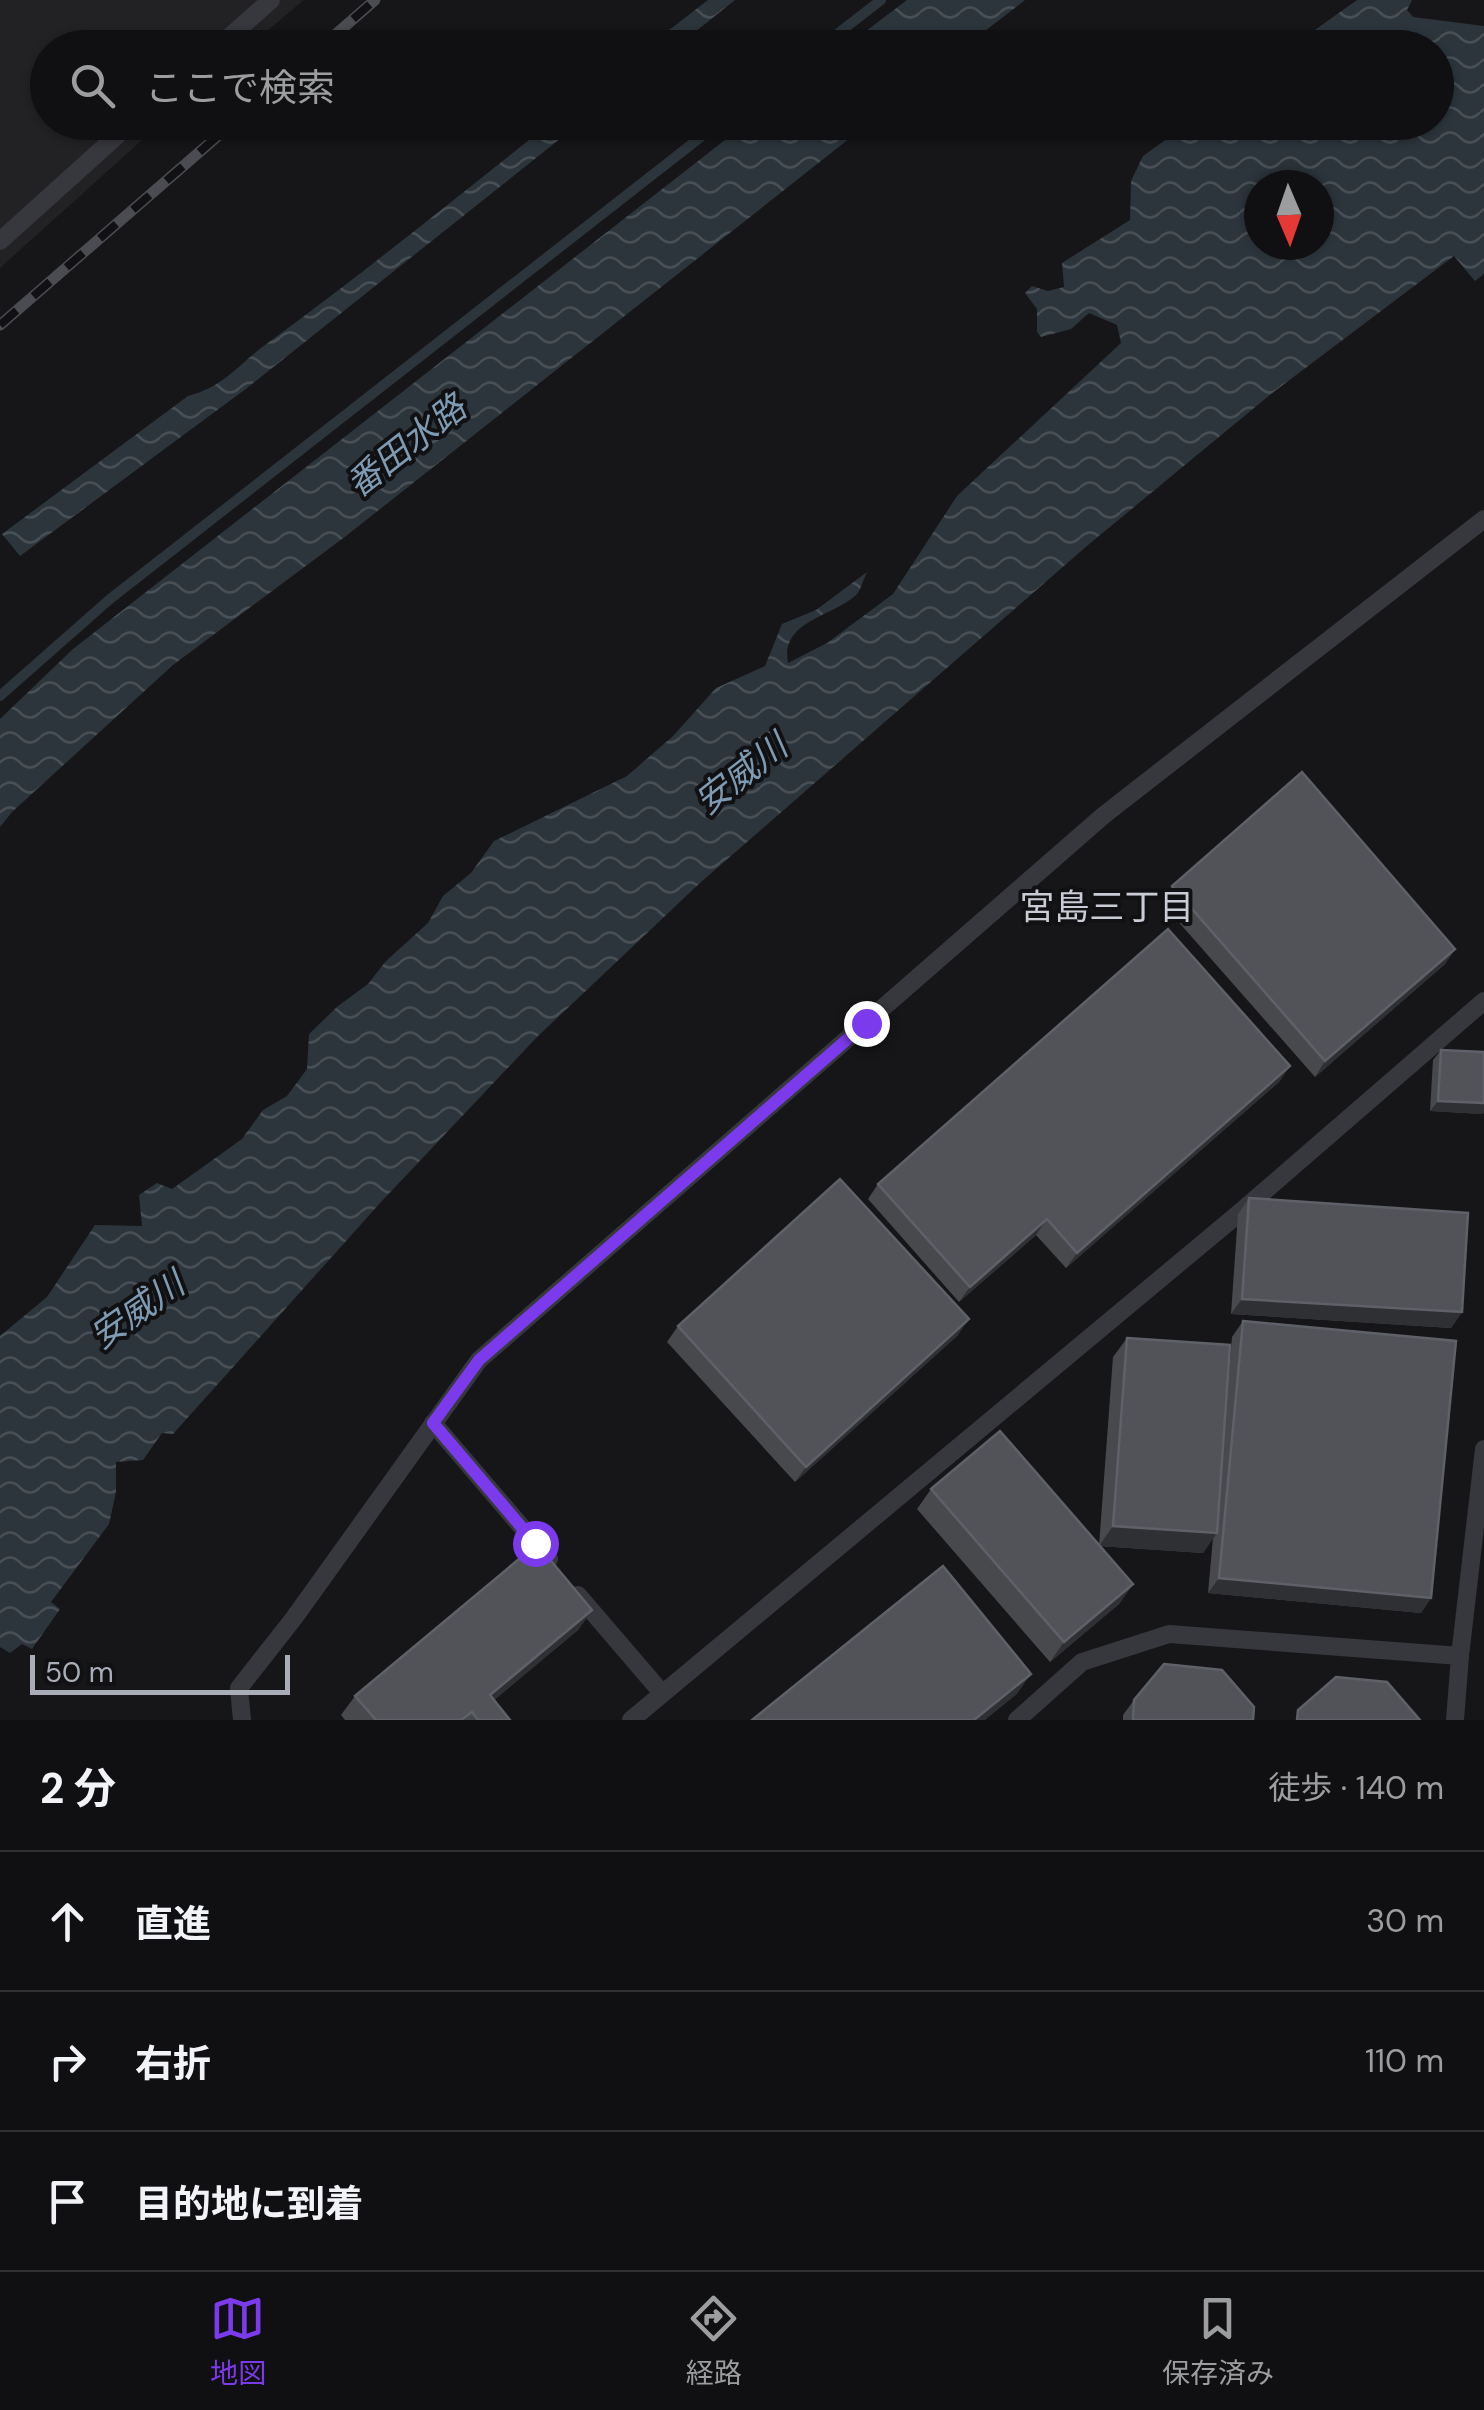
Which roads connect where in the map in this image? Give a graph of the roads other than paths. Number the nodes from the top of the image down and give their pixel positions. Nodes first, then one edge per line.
1 (271, 0) edge
2 (237, 30) edge
3 (112, 140) edge
4 (0, 240) edge
5 (1484, 519) edge
6 (1484, 1001) edge
7 (433, 1423) junction
8 (1484, 1449) edge
9 (1475, 1613) edge
10 (1460, 1656) junction
11 (662, 1693) junction
12 (242, 1720) edge
13 (630, 1720) edge
14 (1017, 1720) edge
15 (1454, 1720) edge

1 - 2 lane
3 - 4 lane
5 - 7 lane
6 - 11 lane
7 - 11 lane
7 - 12 lane
8 - 9 lane
9 - 10 lane
10 - 14 lane
10 - 15 lane
11 - 13 lane

